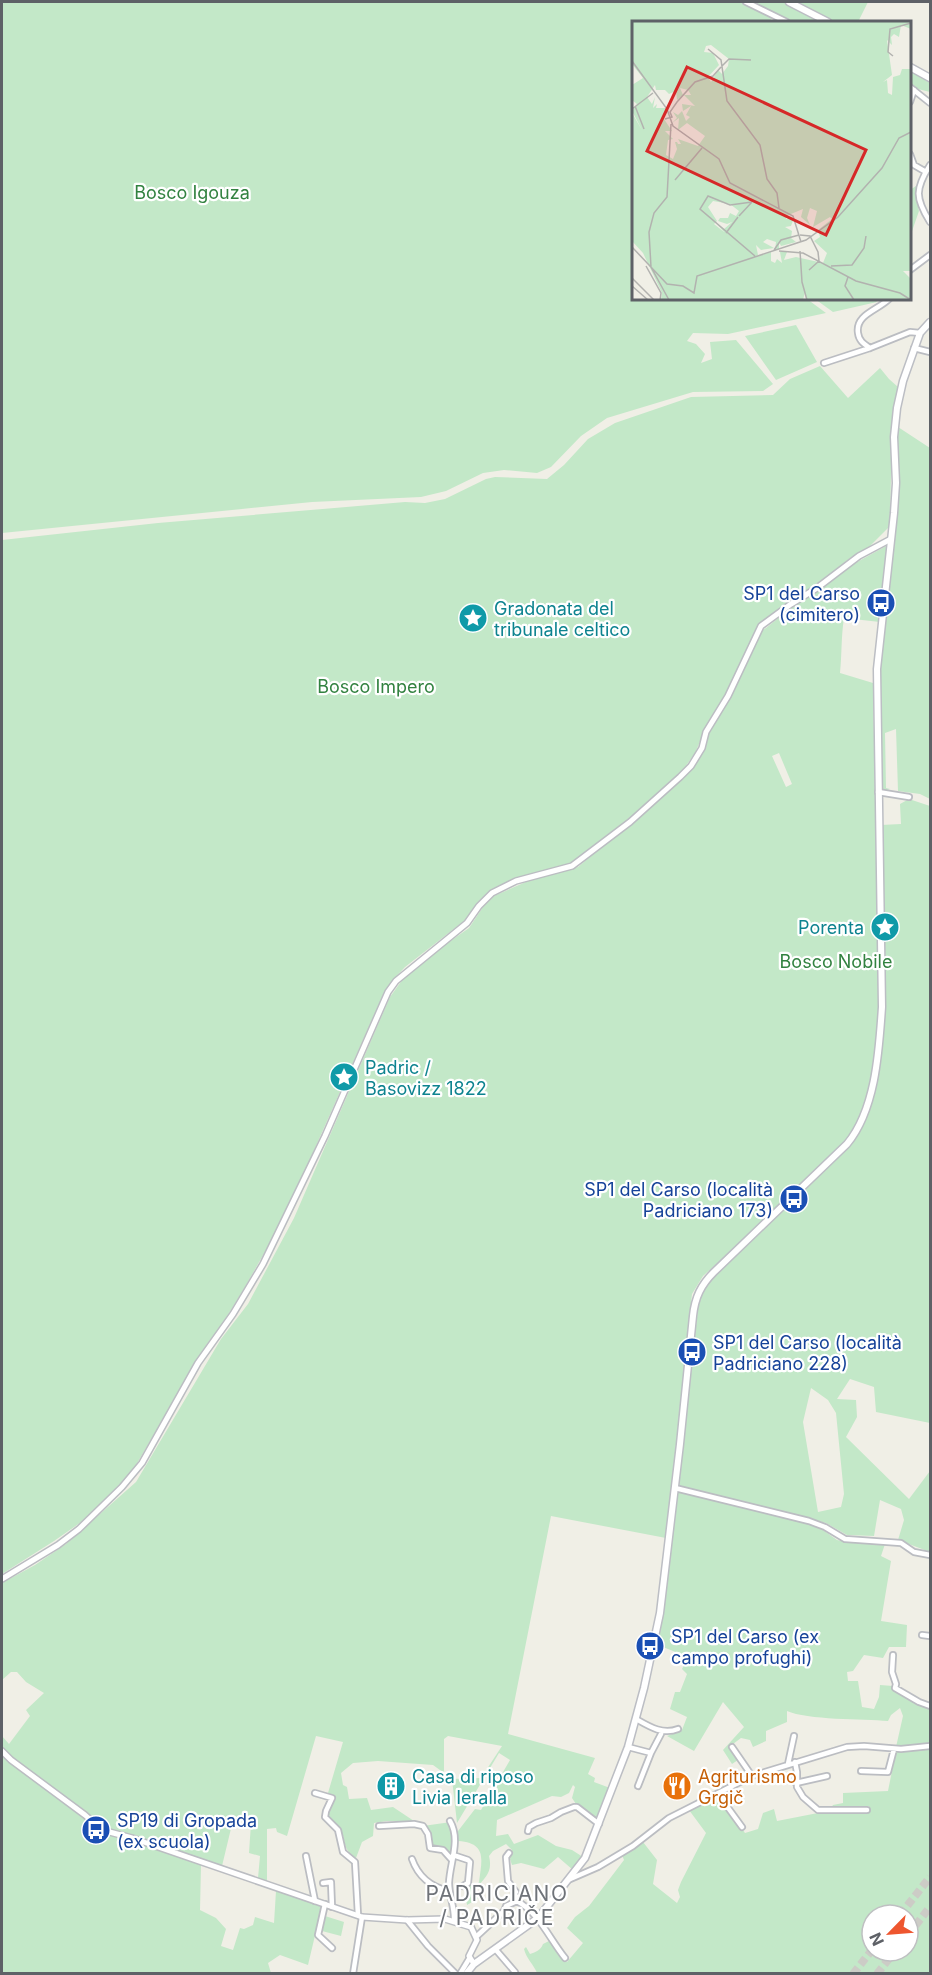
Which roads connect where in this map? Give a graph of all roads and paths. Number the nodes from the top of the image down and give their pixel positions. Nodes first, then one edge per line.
1 (746, 2) edge
2 (789, 2) edge
3 (785, 21) edge
4 (826, 21) edge
5 (911, 68) edge
6 (930, 78) edge
7 (912, 88) edge
8 (930, 103) edge
9 (911, 158) edge
10 (930, 165) edge
11 (926, 172) junction
12 (930, 222) edge
13 (930, 255) edge
14 (911, 269) edge
15 (887, 300) edge
16 (930, 322) edge
17 (920, 333) junction
18 (870, 348) junction
19 (914, 348) junction
20 (930, 352) edge
21 (824, 363) dead end
22 (891, 539) junction
23 (878, 792) junction
24 (909, 797) dead end
25 (675, 1488) junction
26 (930, 1555) edge
27 (2, 1579) edge
28 (922, 1635) dead end
29 (930, 1636) edge
30 (893, 1655) dead end
31 (930, 1706) edge
32 (636, 1719) junction
33 (678, 1729) dead end
34 (661, 1734) dead end
35 (794, 1736) dead end
36 (732, 1746) dead end
37 (930, 1746) edge
38 (628, 1747) junction
39 (894, 1749) junction
40 (2, 1750) edge
41 (651, 1754) junction
42 (795, 1762) junction
43 (788, 1764) junction
44 (861, 1770) dead end
45 (752, 1776) junction
46 (827, 1776) dead end
47 (796, 1783) junction
48 (638, 1786) dead end
49 (315, 1793) dead end
50 (718, 1794) junction
51 (867, 1810) dead end
52 (450, 1821) dead end
53 (599, 1824) junction
54 (379, 1826) dead end
55 (742, 1827) dead end
56 (528, 1831) dead end
57 (509, 1853) dead end
58 (306, 1856) dead end
59 (412, 1858) dead end
60 (452, 1858) junction
61 (568, 1880) junction
62 (323, 1883) dead end
63 (463, 1886) dead end
64 (449, 1891) junction
65 (315, 1900) junction
66 (517, 1901) junction
67 (325, 1904) junction
68 (332, 1907) junction
69 (360, 1916) junction
70 (538, 1918) junction
71 (407, 1920) junction
72 (454, 1921) junction
73 (477, 1936) junction
74 (332, 1948) dead end
75 (496, 1950) junction
76 (564, 1958) dead end
77 (472, 1961) junction
78 (515, 1972) edge
79 (352, 1974) edge
80 (458, 1974) edge
81 (466, 1974) edge

1 - 3 street
2 - 4 main road
5 - 6 main road
7 - 8 street
9 - 11 street
10 - 11 street
11 - 12 street
13 - 14 street
15 - 18 street
16 - 17 main road
17 - 18 street
17 - 19 main road
18 - 21 street
19 - 20 street
19 - 22 main road
22 - 23 main road
22 - 27 street
23 - 24 street
23 - 25 main road
25 - 26 street
25 - 32 main road
28 - 29 street
30 - 31 street
32 - 33 street
32 - 38 main road
34 - 41 street
35 - 43 street
36 - 45 street
37 - 39 street
38 - 41 street
38 - 53 main road
39 - 42 street
39 - 44 street
40 - 65 street
41 - 48 street
42 - 43 street
42 - 47 street
43 - 45 street
45 - 50 street
46 - 47 street
47 - 51 street
49 - 69 street
50 - 55 street
50 - 61 street
52 - 60 street
53 - 56 street
53 - 61 main road
54 - 60 street
57 - 66 street
58 - 65 street
59 - 64 street
60 - 63 street
60 - 64 street
61 - 70 main road
62 - 68 street
64 - 72 street
65 - 67 street
66 - 70 street
66 - 73 street
67 - 68 street
67 - 74 street
68 - 69 street
69 - 71 street
69 - 79 street
70 - 75 main road
70 - 76 street
71 - 72 street
71 - 80 street
72 - 73 street
73 - 77 street
75 - 77 main road
75 - 78 street
77 - 80 street
77 - 81 main road

